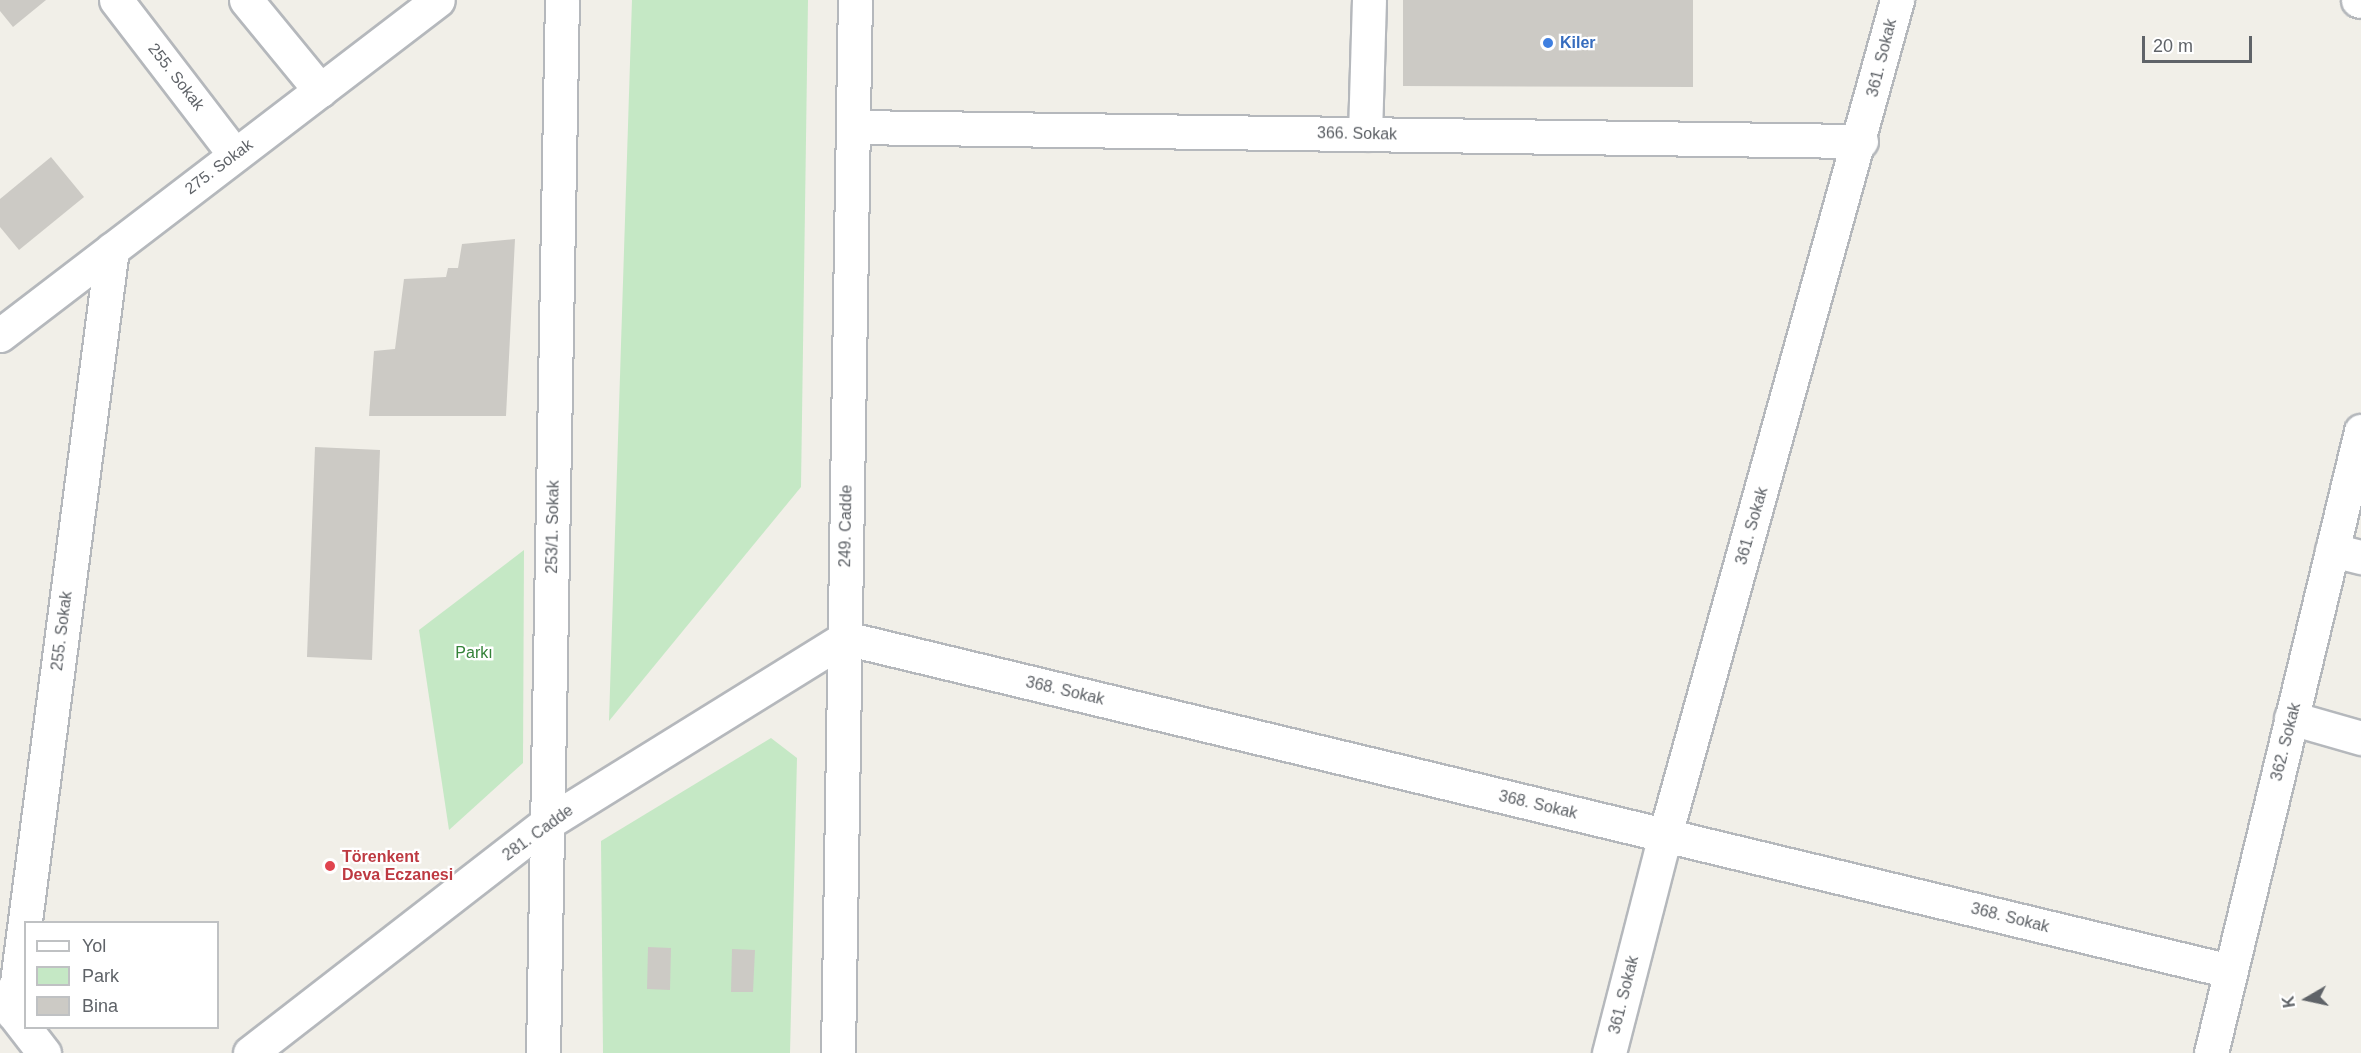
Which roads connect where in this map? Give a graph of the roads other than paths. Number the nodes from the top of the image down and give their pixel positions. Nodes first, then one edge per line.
1 (116, 0) edge
2 (246, 0) edge
3 (438, 0) edge
4 (562, 0) edge
5 (855, 0) edge
6 (1369, 0) edge
7 (1897, 0) edge
8 (320, 90) junction
9 (853, 127) junction
10 (1365, 134) junction
11 (1861, 141) junction
12 (236, 155) junction
13 (112, 249) junction
14 (0, 335) edge
15 (2361, 431) edge
16 (2350, 519) edge
17 (2347, 554) edge
18 (845, 638) junction
19 (2291, 718) junction
20 (2361, 738) edge
21 (548, 823) junction
22 (1665, 835) junction
23 (2230, 972) junction
24 (6, 1005) edge
25 (24, 1028) edge
26 (25, 1029) edge
27 (44, 1053) edge
28 (250, 1053) edge
29 (543, 1053) edge
30 (838, 1053) edge
31 (1609, 1053) edge
32 (2211, 1053) edge

1 - 12 street, 255. Sokak
2 - 8 street
3 - 8 street, 275. Sokak
4 - 21 street, 253/1. Sokak
5 - 9 street, 249. Cadde
6 - 10 street
7 - 11 street, 361. Sokak
8 - 12 street, 275. Sokak
9 - 10 street, 366. Sokak
9 - 18 street, 249. Cadde
10 - 11 street, 366. Sokak
11 - 22 street, 361. Sokak
12 - 13 street, 275. Sokak
13 - 14 street, 275. Sokak
13 - 24 street, 255. Sokak
15 - 16 street, 362. Sokak
16 - 17 street, 362. Sokak
17 - 19 street, 362. Sokak
18 - 21 street, 281. Cadde
18 - 22 street, 368. Sokak
18 - 30 street, 249. Cadde
19 - 20 street
19 - 23 street, 362. Sokak
21 - 28 street, 281. Cadde
21 - 29 street, 253/1. Sokak
22 - 23 street, 368. Sokak
22 - 31 street, 361. Sokak
23 - 32 street, 362. Sokak
24 - 25 street
26 - 27 street

